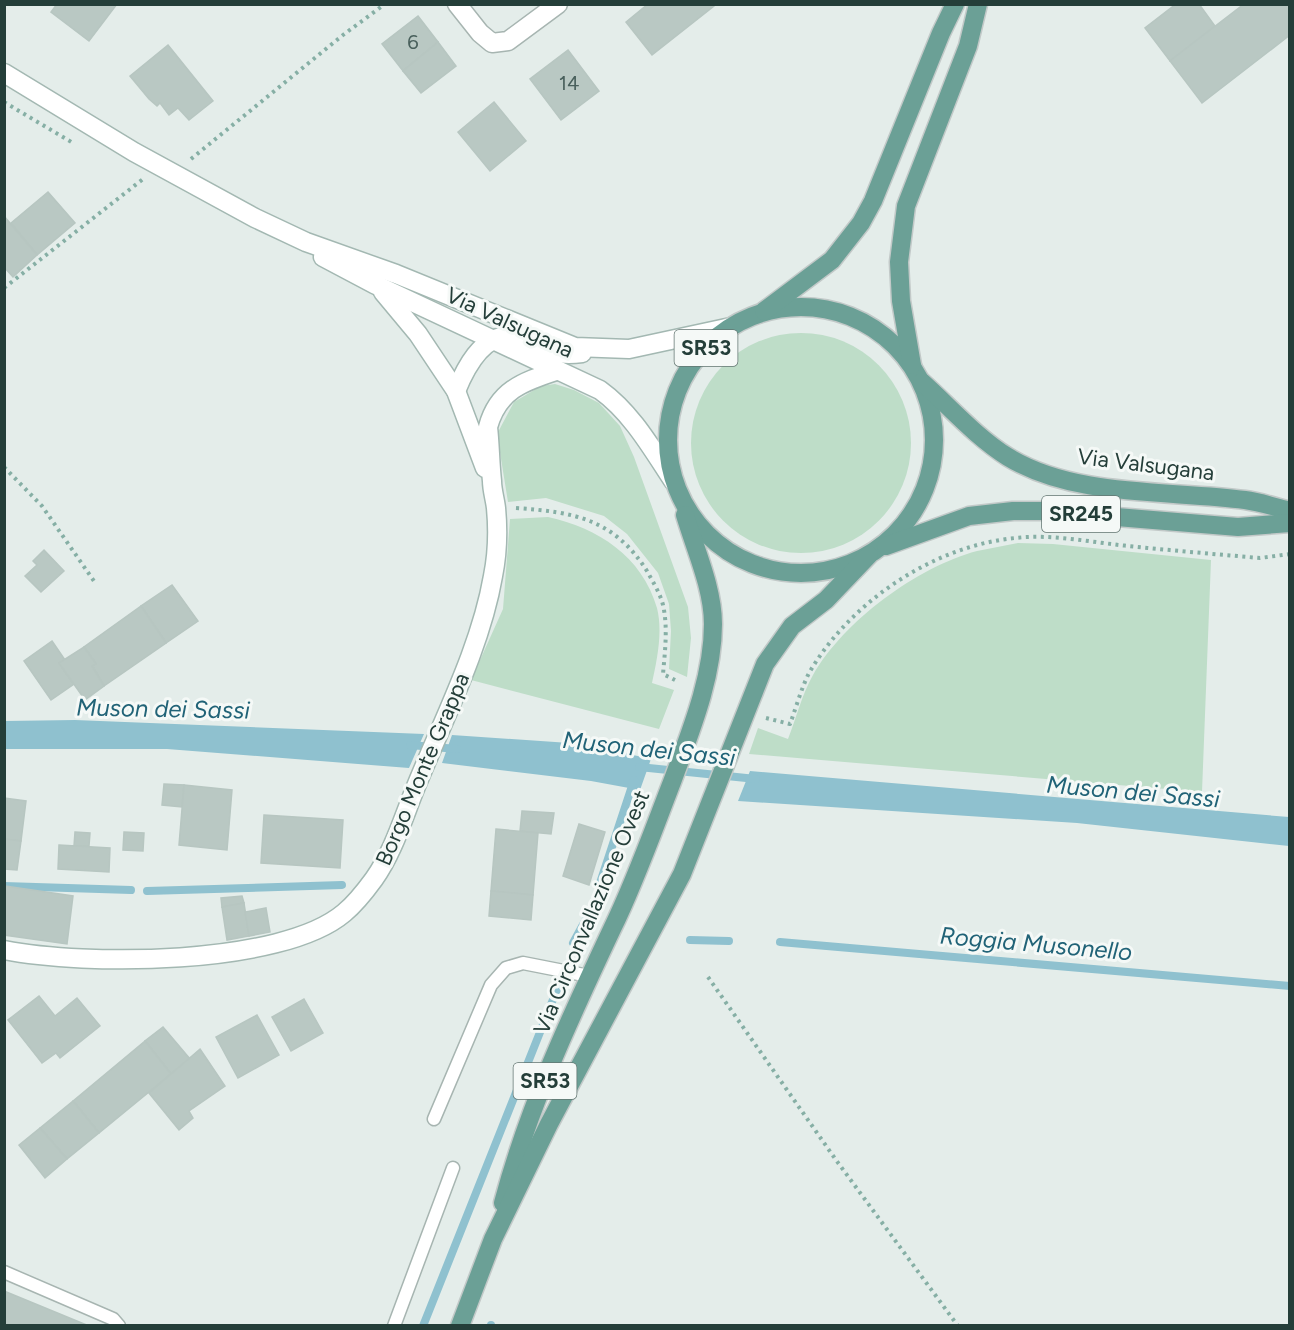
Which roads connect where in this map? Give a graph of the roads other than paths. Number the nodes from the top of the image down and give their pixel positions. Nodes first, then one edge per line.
1 (458, 4) edge
2 (558, 4) edge
3 (955, 4) edge
4 (978, 4) edge
5 (4, 73) edge
6 (298, 238) junction
7 (378, 286) junction
8 (760, 314) junction
9 (731, 327) junction
10 (495, 341) junction
11 (604, 350) junction
12 (556, 371) junction
13 (916, 374) junction
14 (456, 391) junction
15 (492, 484) junction
16 (677, 488) junction
17 (1290, 511) edge
18 (1290, 523) edge
19 (874, 552) junction
20 (4, 950) edge
21 (589, 976) junction
22 (435, 1119) dead end
23 (453, 1167) dead end
24 (493, 1239) junction
25 (4, 1272) edge
26 (119, 1326) edge
27 (394, 1326) edge
28 (460, 1326) edge

1 - 2 street
3 - 8 main road, Via Circonvallazione Ovest / SR53
4 - 13 main road, Via Circonvallazione Ovest / SR53
5 - 6 street, Via Valsugana
6 - 7 street, Via Valsugana
6 - 11 street, Via Valsugana
7 - 10 street, Via Valsugana
7 - 14 street
8 - 9 main road, Via Circonvallazione Ovest / SR53
8 - 13 main road, Via Circonvallazione Ovest / SR53
9 - 11 street, Via Valsugana
9 - 16 main road, Via Circonvallazione Ovest / SR53
10 - 11 street
10 - 12 street, Via Valsugana
10 - 14 street
12 - 15 street
12 - 16 street, Via Valsugana
13 - 17 main road, Via Valsugana / SR245
13 - 19 main road, Via Circonvallazione Ovest / SR53
14 - 15 street
15 - 20 street, Borgo Monte Grappa
16 - 19 main road, Via Circonvallazione Ovest / SR53
16 - 21 main road, Via Circonvallazione Ovest / SR53
18 - 19 main road, SR245
19 - 24 main road, Via Circonvallazione Ovest / SR53
21 - 22 lane
21 - 24 main road, Via Circonvallazione Ovest / SR53
23 - 27 lane
24 - 28 main road, Via Circonvallazione Ovest / SR53
25 - 26 lane

